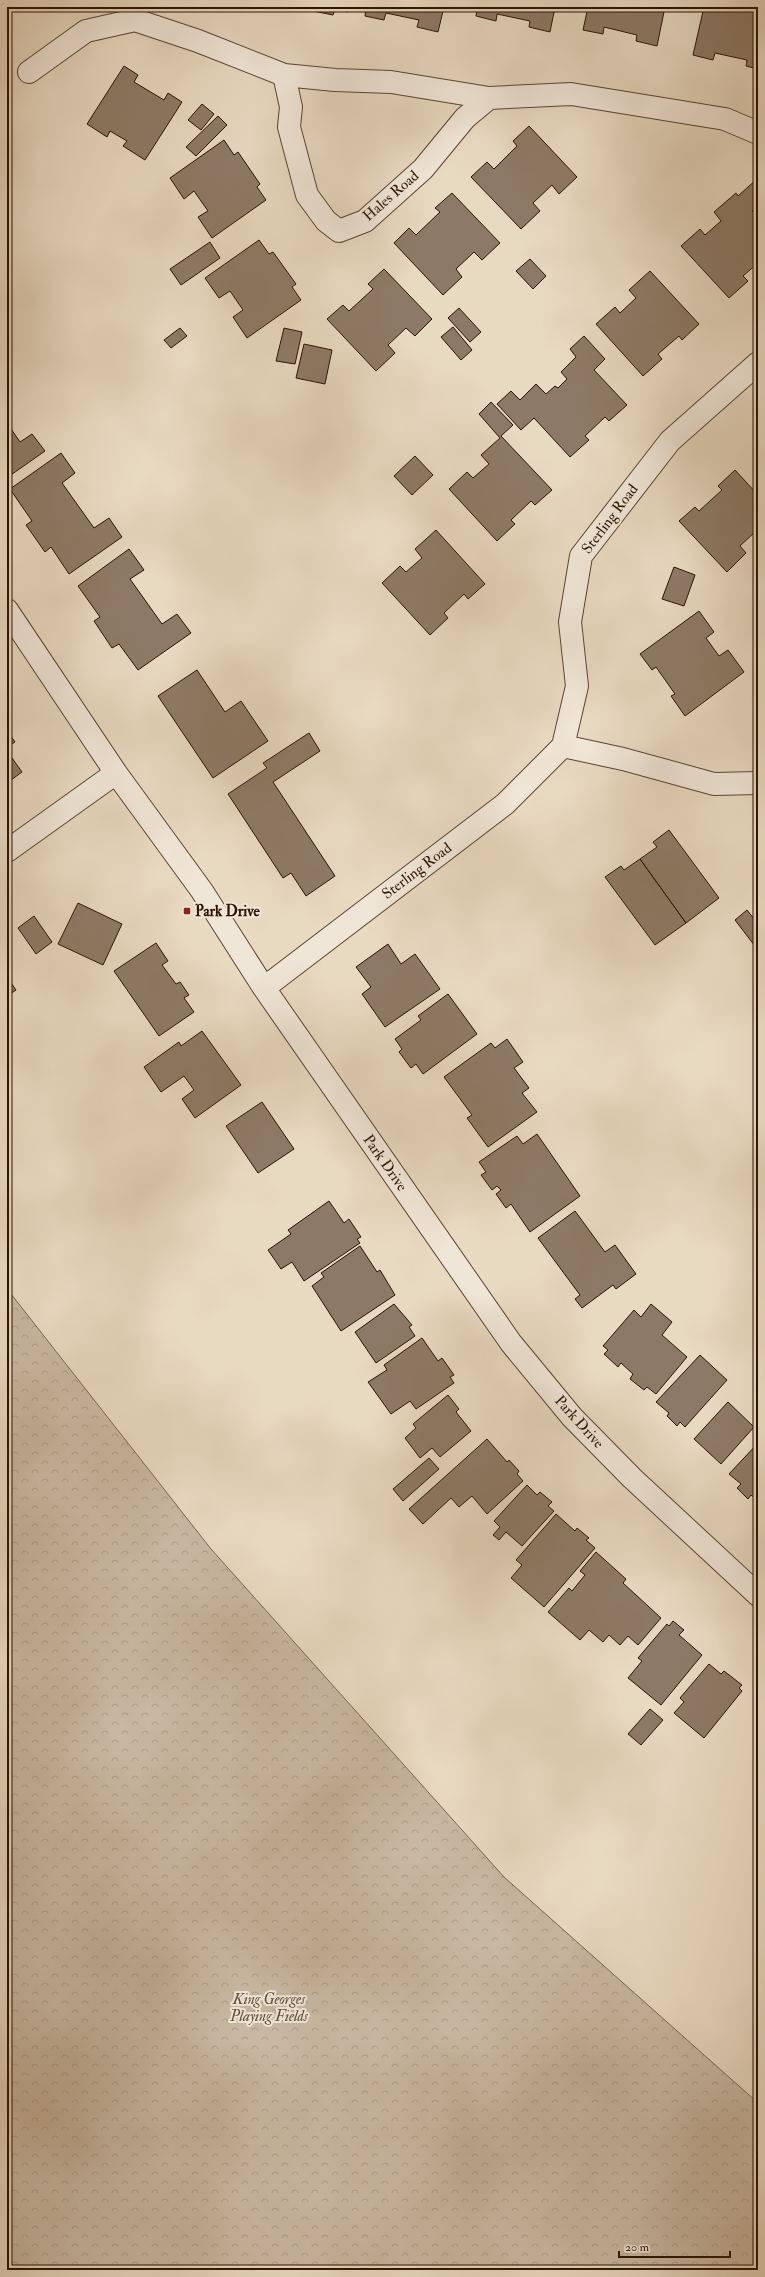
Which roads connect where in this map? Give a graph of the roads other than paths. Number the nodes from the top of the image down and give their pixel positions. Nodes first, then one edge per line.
1 (29, 72) dead end
2 (284, 75) junction
3 (489, 98) junction
4 (758, 133) edge
5 (758, 363) edge
6 (7, 610) edge
7 (563, 746) junction
8 (116, 773) junction
9 (758, 783) edge
10 (7, 851) edge
11 (264, 988) junction
12 (758, 1595) edge

1 - 2 street
2 - 3 street
2 - 3 street, Hales Road
3 - 4 street
5 - 7 street, Sterling Road
6 - 8 street, Park Drive
7 - 9 street
7 - 11 street, Sterling Road
8 - 10 street
8 - 11 street, Park Drive
11 - 12 street, Park Drive

